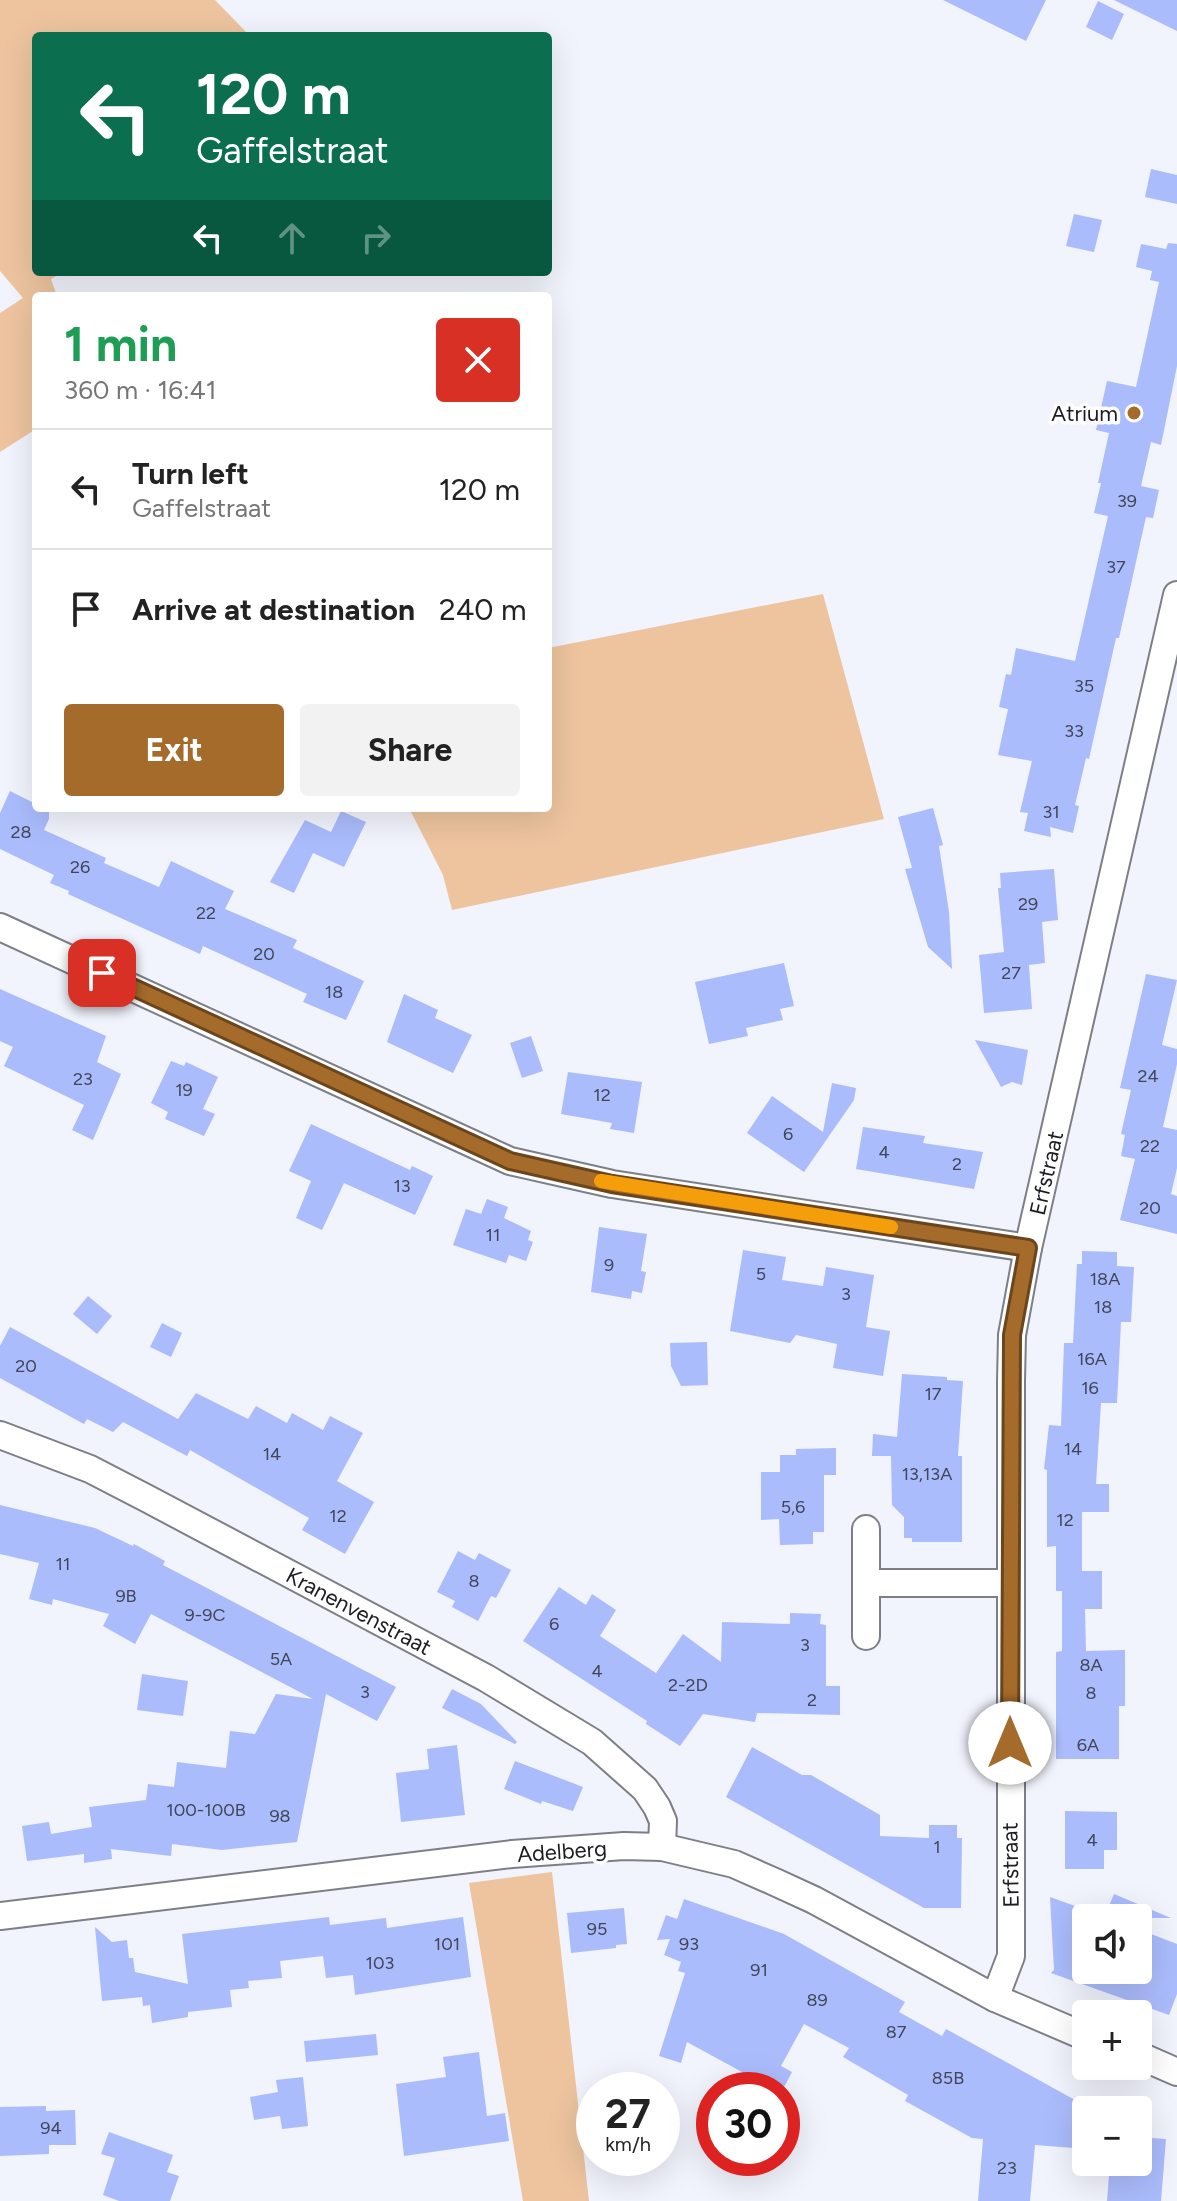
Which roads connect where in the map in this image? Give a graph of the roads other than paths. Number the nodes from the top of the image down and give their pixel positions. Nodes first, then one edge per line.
1 (1177, 595) edge
2 (0, 927) edge
3 (1028, 1248) junction
4 (0, 1435) edge
5 (866, 1529) dead end
6 (867, 1583) junction
7 (1010, 1583) junction
8 (866, 1636) dead end
9 (662, 1847) junction
10 (0, 1916) edge
11 (995, 1998) junction
12 (1072, 2031) edge
13 (1152, 2061) edge
14 (1177, 2072) edge

1 - 3 street, Erfstraat
2 - 3 street
3 - 7 street, Erfstraat
4 - 9 street, Kranenvenstraat
5 - 6 street
6 - 7 street
6 - 8 street
7 - 11 street, Erfstraat
9 - 10 street, Adelberg
9 - 11 street, Adelberg
11 - 12 street, Adelberg
13 - 14 street

